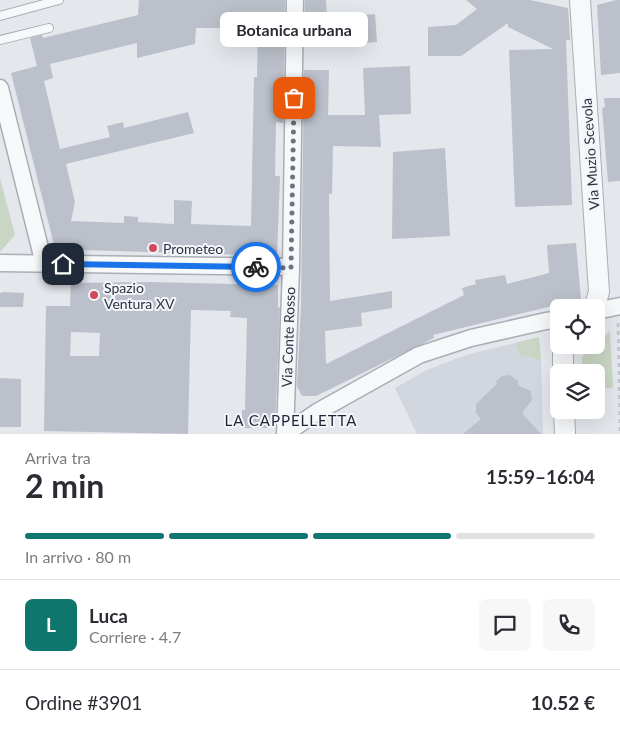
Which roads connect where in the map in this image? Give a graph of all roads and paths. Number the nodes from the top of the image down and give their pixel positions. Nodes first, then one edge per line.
1 (59, 0) edge
2 (296, 0) edge
3 (580, 0) edge
4 (0, 16) edge
5 (49, 28) dead end
6 (0, 40) edge
7 (0, 88) edge
8 (0, 263) edge
9 (44, 264) junction
10 (291, 268) junction
11 (596, 299) edge
12 (605, 310) edge
13 (619, 311) edge
14 (550, 321) edge
15 (564, 419) edge
16 (285, 434) edge
17 (565, 434) edge
18 (620, 434) edge

1 - 4 lane
2 - 10 street, Via Conte Rosso
3 - 11 street, Via Muzio Scevola
5 - 6 lane
7 - 9 street
8 - 9 street
9 - 10 street
10 - 16 street, Via Conte Rosso
12 - 13 street
13 - 18 path
14 - 16 street
15 - 17 street

